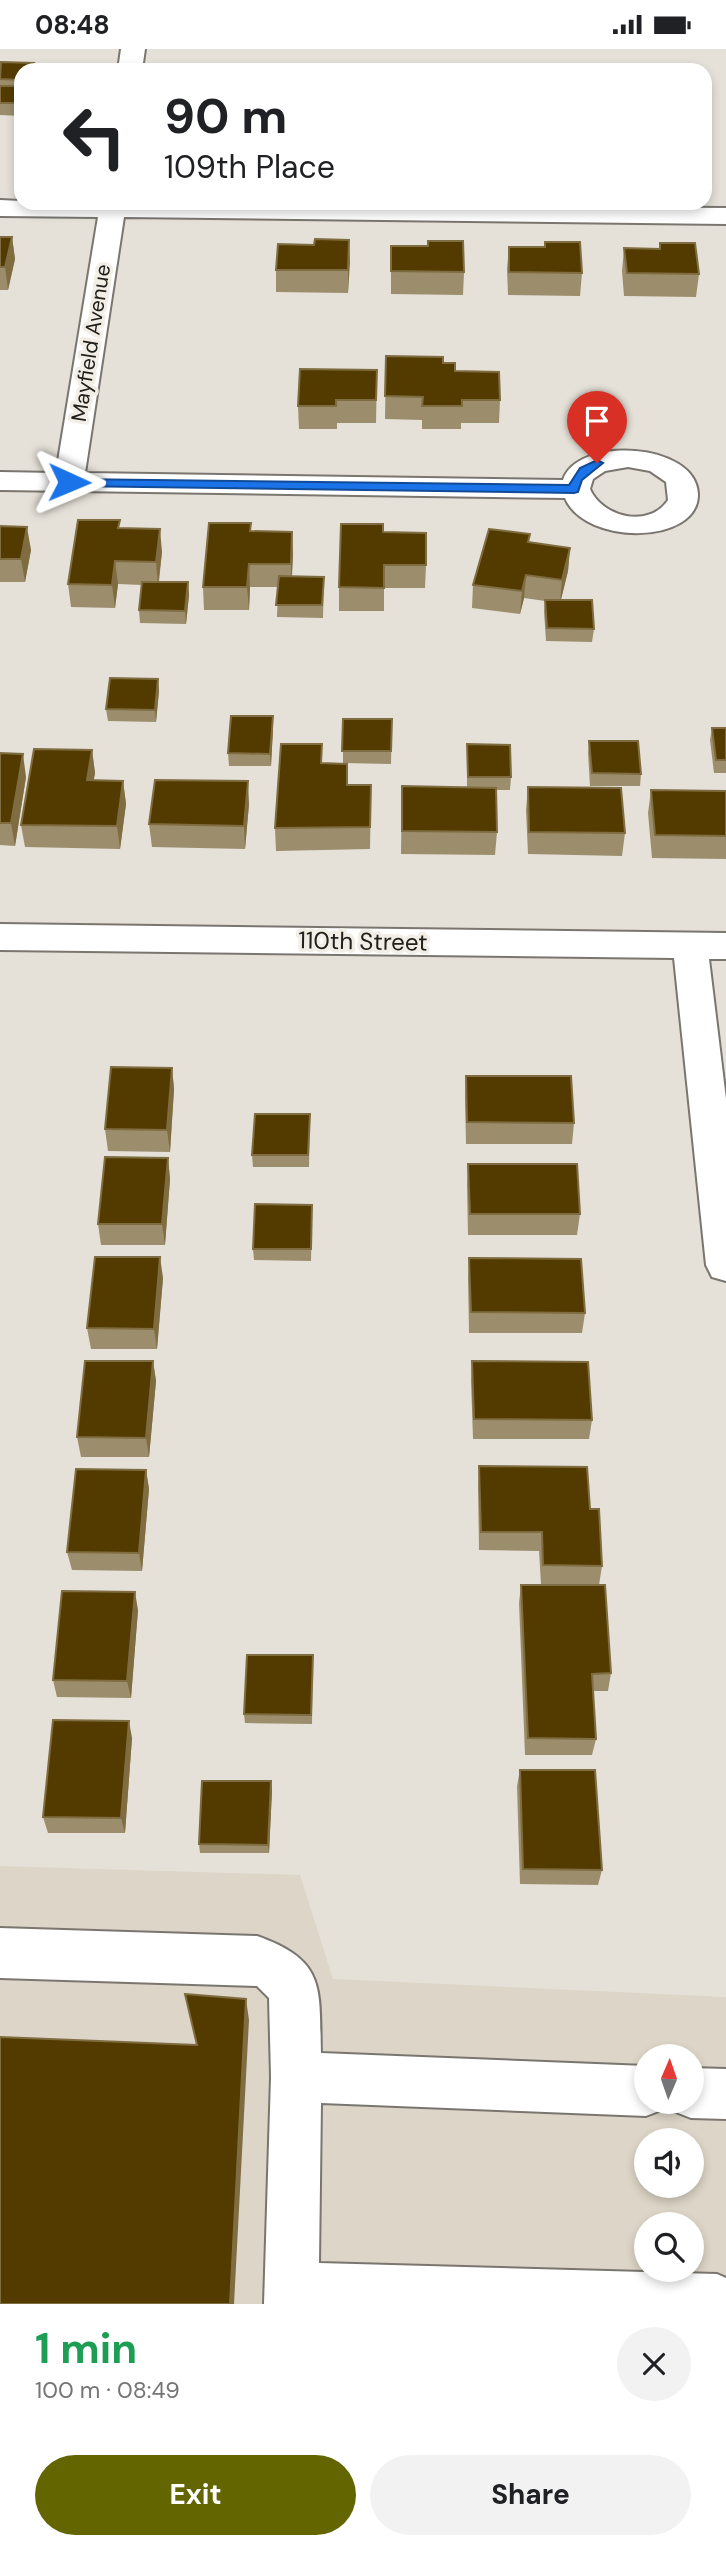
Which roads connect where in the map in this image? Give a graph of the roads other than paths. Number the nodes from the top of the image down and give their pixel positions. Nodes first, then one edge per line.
1 (111, 210) edge
2 (358, 210) edge
3 (726, 216) edge
4 (0, 481) edge
5 (69, 482) junction
6 (574, 489) dead end
7 (0, 937) edge
8 (690, 945) junction
9 (726, 946) edge
10 (726, 1265) edge
11 (0, 1953) edge
12 (296, 2077) junction
13 (634, 2091) edge
14 (704, 2093) edge
15 (726, 2094) edge
16 (292, 2297) edge
17 (717, 2301) dead end

1 - 5 street, Mayfield Avenue
2 - 3 street
4 - 5 street
5 - 6 street
7 - 8 street, 110th Street
8 - 9 street, 110th Street
8 - 10 street
11 - 12 street
12 - 13 street
12 - 16 street
14 - 15 street
16 - 17 street

